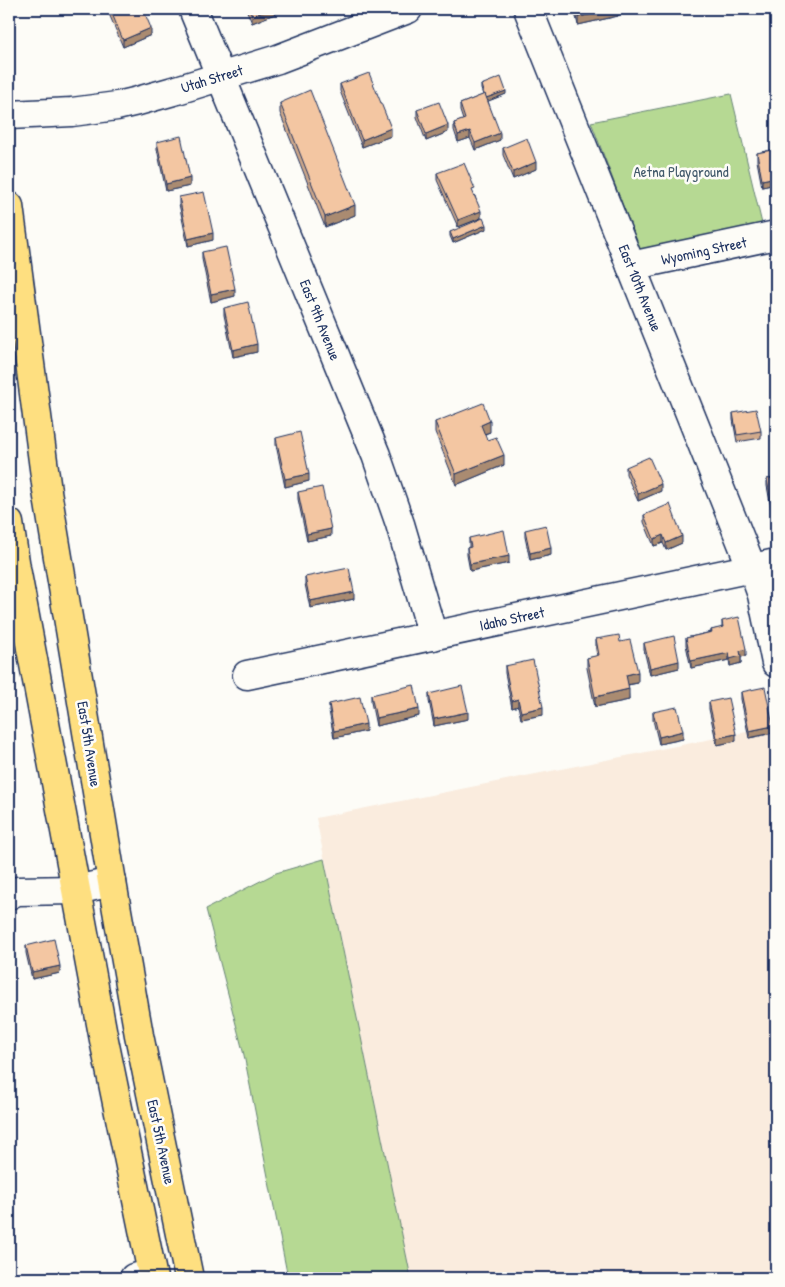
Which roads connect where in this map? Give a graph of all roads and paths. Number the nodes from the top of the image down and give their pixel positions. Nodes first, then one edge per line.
1 (193, 9) edge
2 (408, 9) edge
3 (528, 9) edge
4 (221, 76) junction
5 (9, 115) edge
6 (9, 206) edge
7 (776, 235) edge
8 (631, 266) junction
9 (9, 523) edge
10 (764, 565) edge
11 (433, 636) junction
12 (776, 663) edge
13 (247, 676) dead end
14 (112, 882) junction
15 (76, 890) junction
16 (9, 895) edge
17 (147, 1277) edge
18 (189, 1278) edge

1 - 4 street, East 9th Avenue
2 - 4 street, Utah Street
3 - 8 street, East 10th Avenue
4 - 5 street, Utah Street
4 - 11 street, East 9th Avenue
6 - 14 main road, East 5th Avenue
7 - 8 street, Wyoming Street
8 - 10 street, East 10th Avenue
9 - 15 main road
10 - 11 street, Idaho Street
10 - 12 street, East 10th Avenue
11 - 13 street, Idaho Street
14 - 15 street
14 - 18 main road, East 5th Avenue
15 - 16 street
15 - 17 main road

